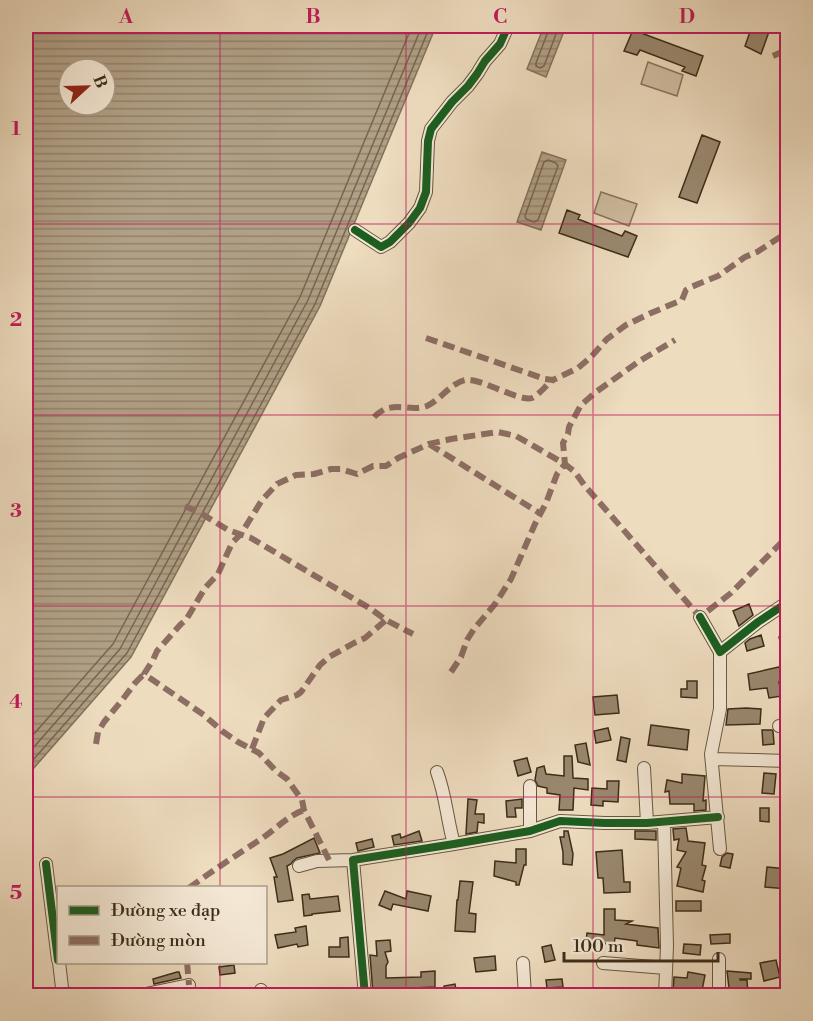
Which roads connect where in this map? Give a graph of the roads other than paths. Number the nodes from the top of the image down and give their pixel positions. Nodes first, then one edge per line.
1 (508, 26) edge
2 (355, 230) dead end
3 (788, 602) edge
4 (700, 617) dead end
5 (720, 652) junction
6 (712, 759) junction
7 (788, 761) edge
8 (644, 768) dead end
9 (438, 772) dead end
10 (530, 786) dead end
11 (718, 817) junction
12 (664, 822) junction
13 (647, 823) junction
14 (530, 831) junction
15 (454, 844) junction
16 (720, 849) dead end
17 (353, 860) junction
18 (46, 864) dead end
19 (299, 866) dead end
20 (57, 947) edge
21 (718, 958) dead end
22 (523, 963) dead end
23 (603, 963) dead end
24 (59, 964) edge
25 (666, 968) junction
26 (189, 986) dead end
27 (63, 996) edge
28 (136, 996) edge
29 (365, 996) edge
30 (525, 996) edge
31 (665, 996) edge
32 (718, 996) edge

1 - 2 street
3 - 5 street
4 - 5 street
5 - 6 street
6 - 7 street
6 - 11 street
8 - 13 street
9 - 15 street
10 - 14 street
11 - 12 street
11 - 16 street
12 - 13 street
12 - 25 street
13 - 14 street
14 - 15 street
15 - 17 street
17 - 19 street
17 - 29 street
18 - 20 street
21 - 32 street
22 - 30 street
23 - 25 street
24 - 27 street
25 - 31 street
26 - 28 street

